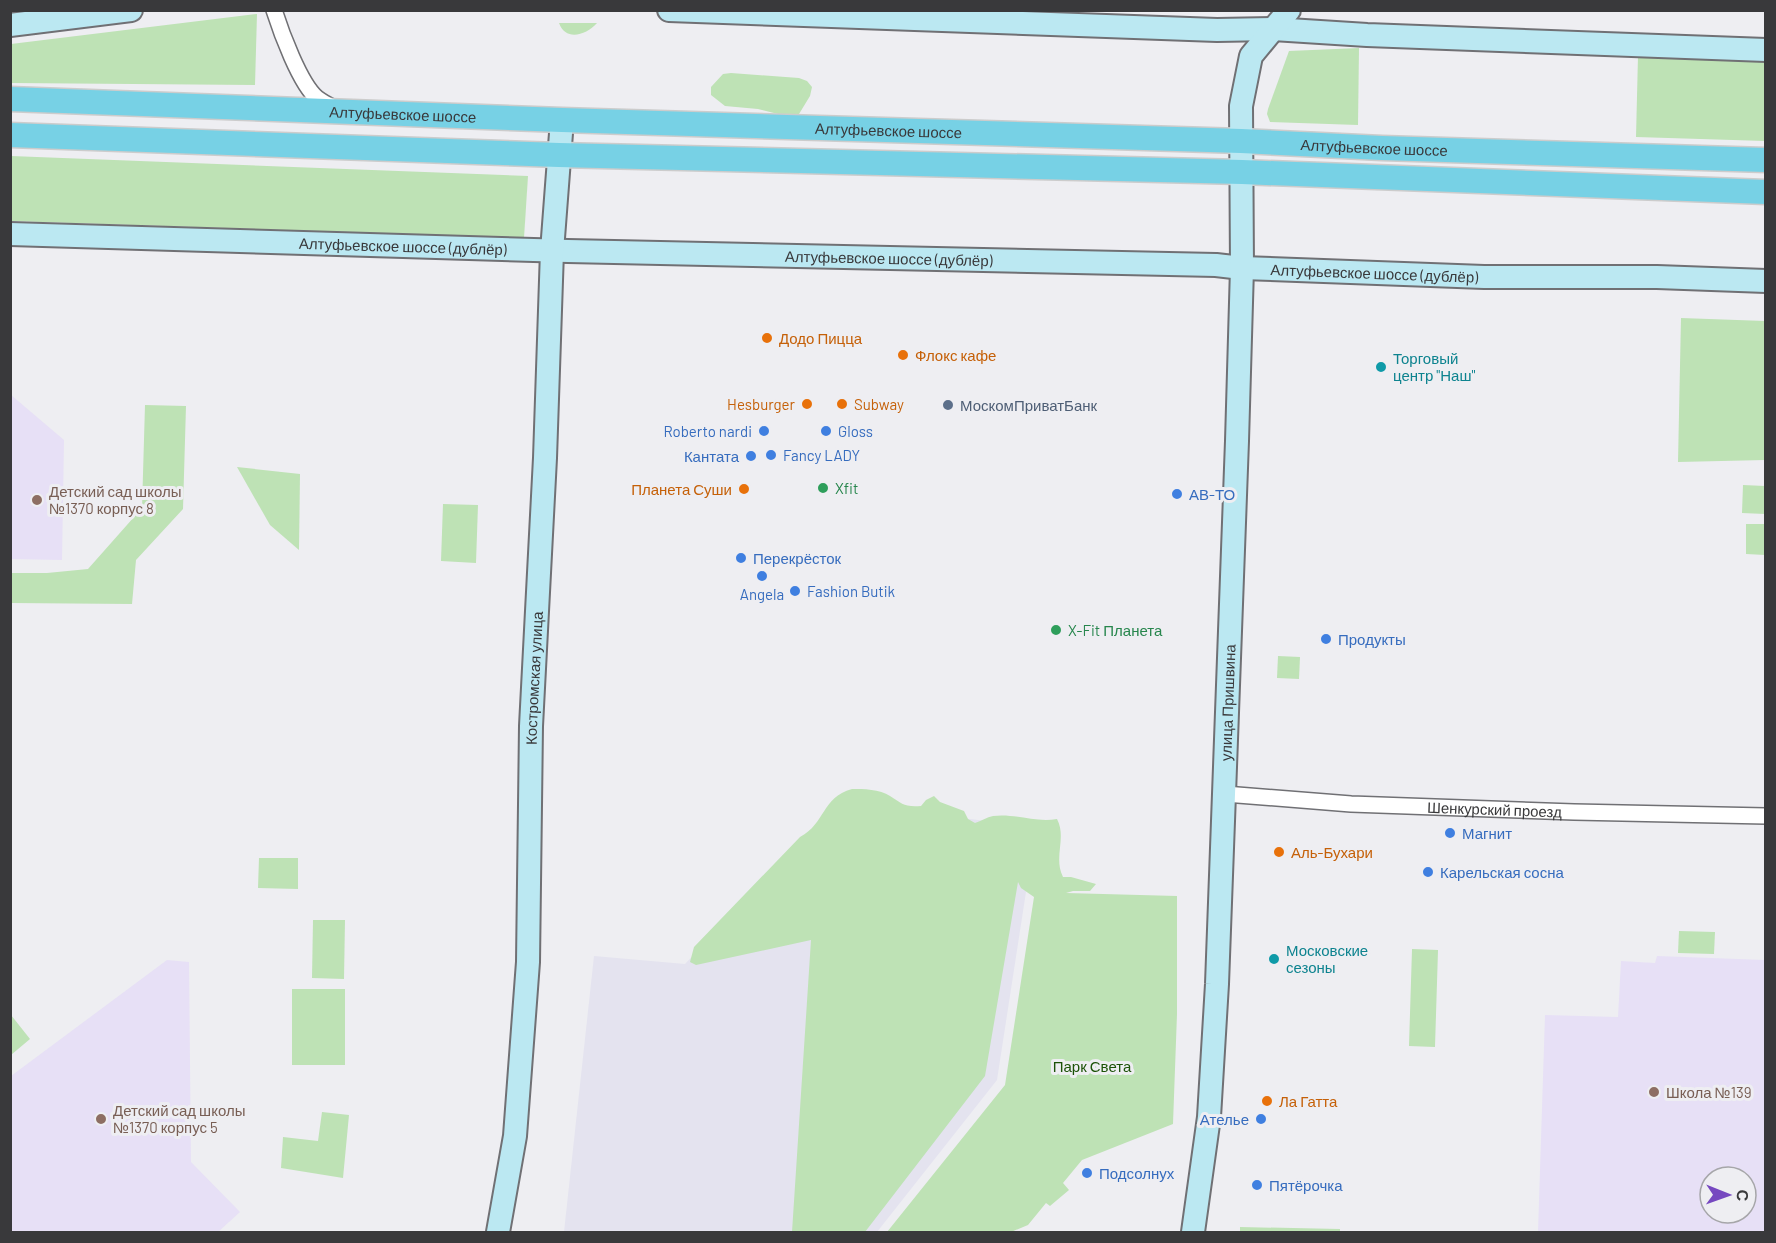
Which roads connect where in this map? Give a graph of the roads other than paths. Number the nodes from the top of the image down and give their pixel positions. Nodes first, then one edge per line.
1 (131, 10) edge
2 (274, 10) edge
3 (669, 10) edge
4 (1289, 10) edge
5 (1298, 10) edge
6 (10, 25) edge
7 (1273, 29) junction
8 (1316, 32) junction
9 (1766, 50) edge
10 (10, 99) edge
11 (339, 111) junction
12 (562, 120) junction
13 (10, 135) edge
14 (1241, 141) junction
15 (559, 155) junction
16 (1766, 160) edge
17 (1242, 172) junction
18 (1766, 192) edge
19 (10, 234) edge
20 (552, 251) junction
21 (1242, 268) junction
22 (1766, 281) edge
23 (1225, 794) junction
24 (1766, 816) edge
25 (498, 1233) edge
26 (1193, 1233) edge

1 - 6 street
2 - 11 street
3 - 7 street
4 - 7 street, улица Пришвина
5 - 8 street
7 - 8 street
7 - 14 street, улица Пришвина
8 - 9 street
10 - 11 main road, Алтуфьевское шоссе
11 - 12 main road, Алтуфьевское шоссе
12 - 14 main road, Алтуфьевское шоссе
12 - 15 street, Костромская улица
13 - 15 main road, Алтуфьевское шоссе
14 - 16 main road, Алтуфьевское шоссе
14 - 17 street, улица Пришвина
15 - 17 main road, Алтуфьевское шоссе
15 - 20 street, Костромская улица
17 - 18 main road, Алтуфьевское шоссе
17 - 21 street, улица Пришвина
19 - 20 street, Алтуфьевское шоссе (дублёр)
20 - 21 street, Алтуфьевское шоссе (дублёр)
20 - 25 street, Костромская улица
21 - 22 street, Алтуфьевское шоссе (дублёр)
21 - 23 street, улица Пришвина
23 - 24 street, Шенкурский проезд
23 - 26 street, улица Пришвина

